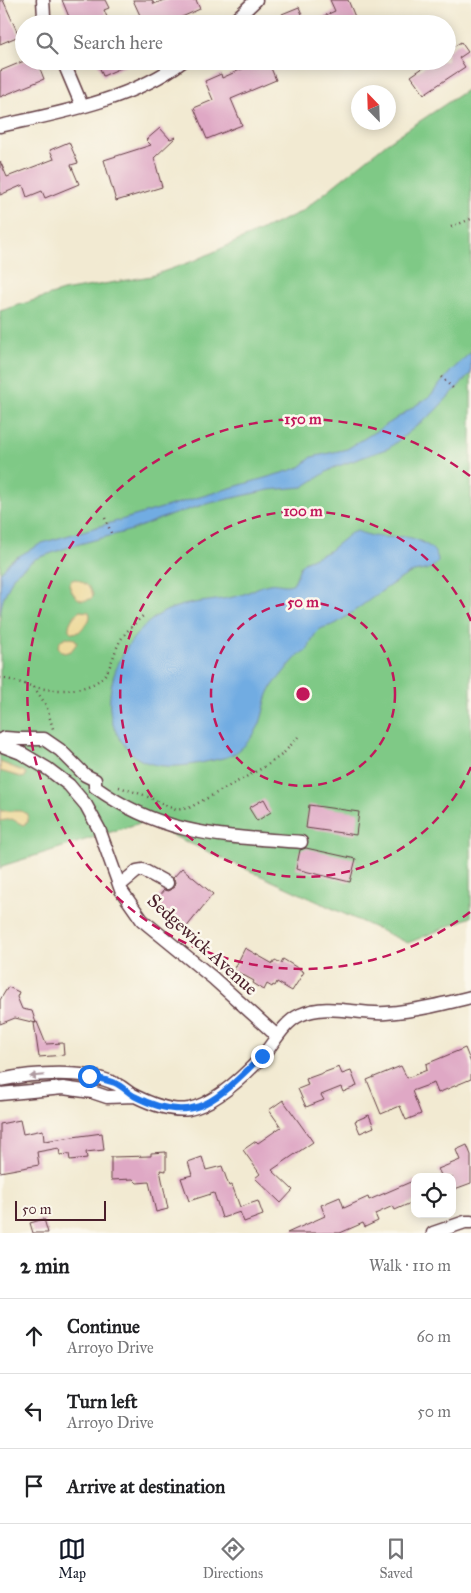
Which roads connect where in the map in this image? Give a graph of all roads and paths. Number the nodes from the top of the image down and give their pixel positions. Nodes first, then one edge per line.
1 (43, 0) edge
2 (256, 0) edge
3 (44, 15) edge
4 (240, 15) edge
5 (67, 70) edge
6 (168, 70) edge
7 (82, 106) junction
8 (0, 126) edge
9 (471, 220) edge
10 (451, 227) dead end
11 (441, 377) dead end
12 (455, 390) dead end
13 (104, 518) dead end
14 (112, 535) dead end
15 (144, 615) dead end
16 (0, 678) edge
17 (34, 687) junction
18 (298, 736) dead end
19 (0, 740) edge
20 (0, 745) edge
21 (60, 750) junction
22 (115, 786) dead end
23 (301, 842) dead end
24 (167, 883) dead end
25 (120, 885) junction
26 (471, 997) edge
27 (277, 1036) junction
28 (63, 1075) junction
29 (0, 1080) edge
30 (63, 1088) junction
31 (0, 1094) edge
32 (134, 1096) junction
33 (471, 1222) edge
34 (433, 1233) edge

1 - 3 street
2 - 4 street
5 - 7 street
6 - 7 street
7 - 8 street
9 - 10 path
11 - 12 path
13 - 14 path
15 - 17 path
16 - 17 path
17 - 21 path
18 - 22 path
19 - 21 street
20 - 25 street, Sedgewick Avenue
21 - 23 street
24 - 25 street
25 - 27 street, Sedgewick Avenue
26 - 27 street
27 - 32 street
28 -> 29 street
28 - 30 street
28 - 32 street
30 - 31 street
30 - 32 street
33 - 34 street

